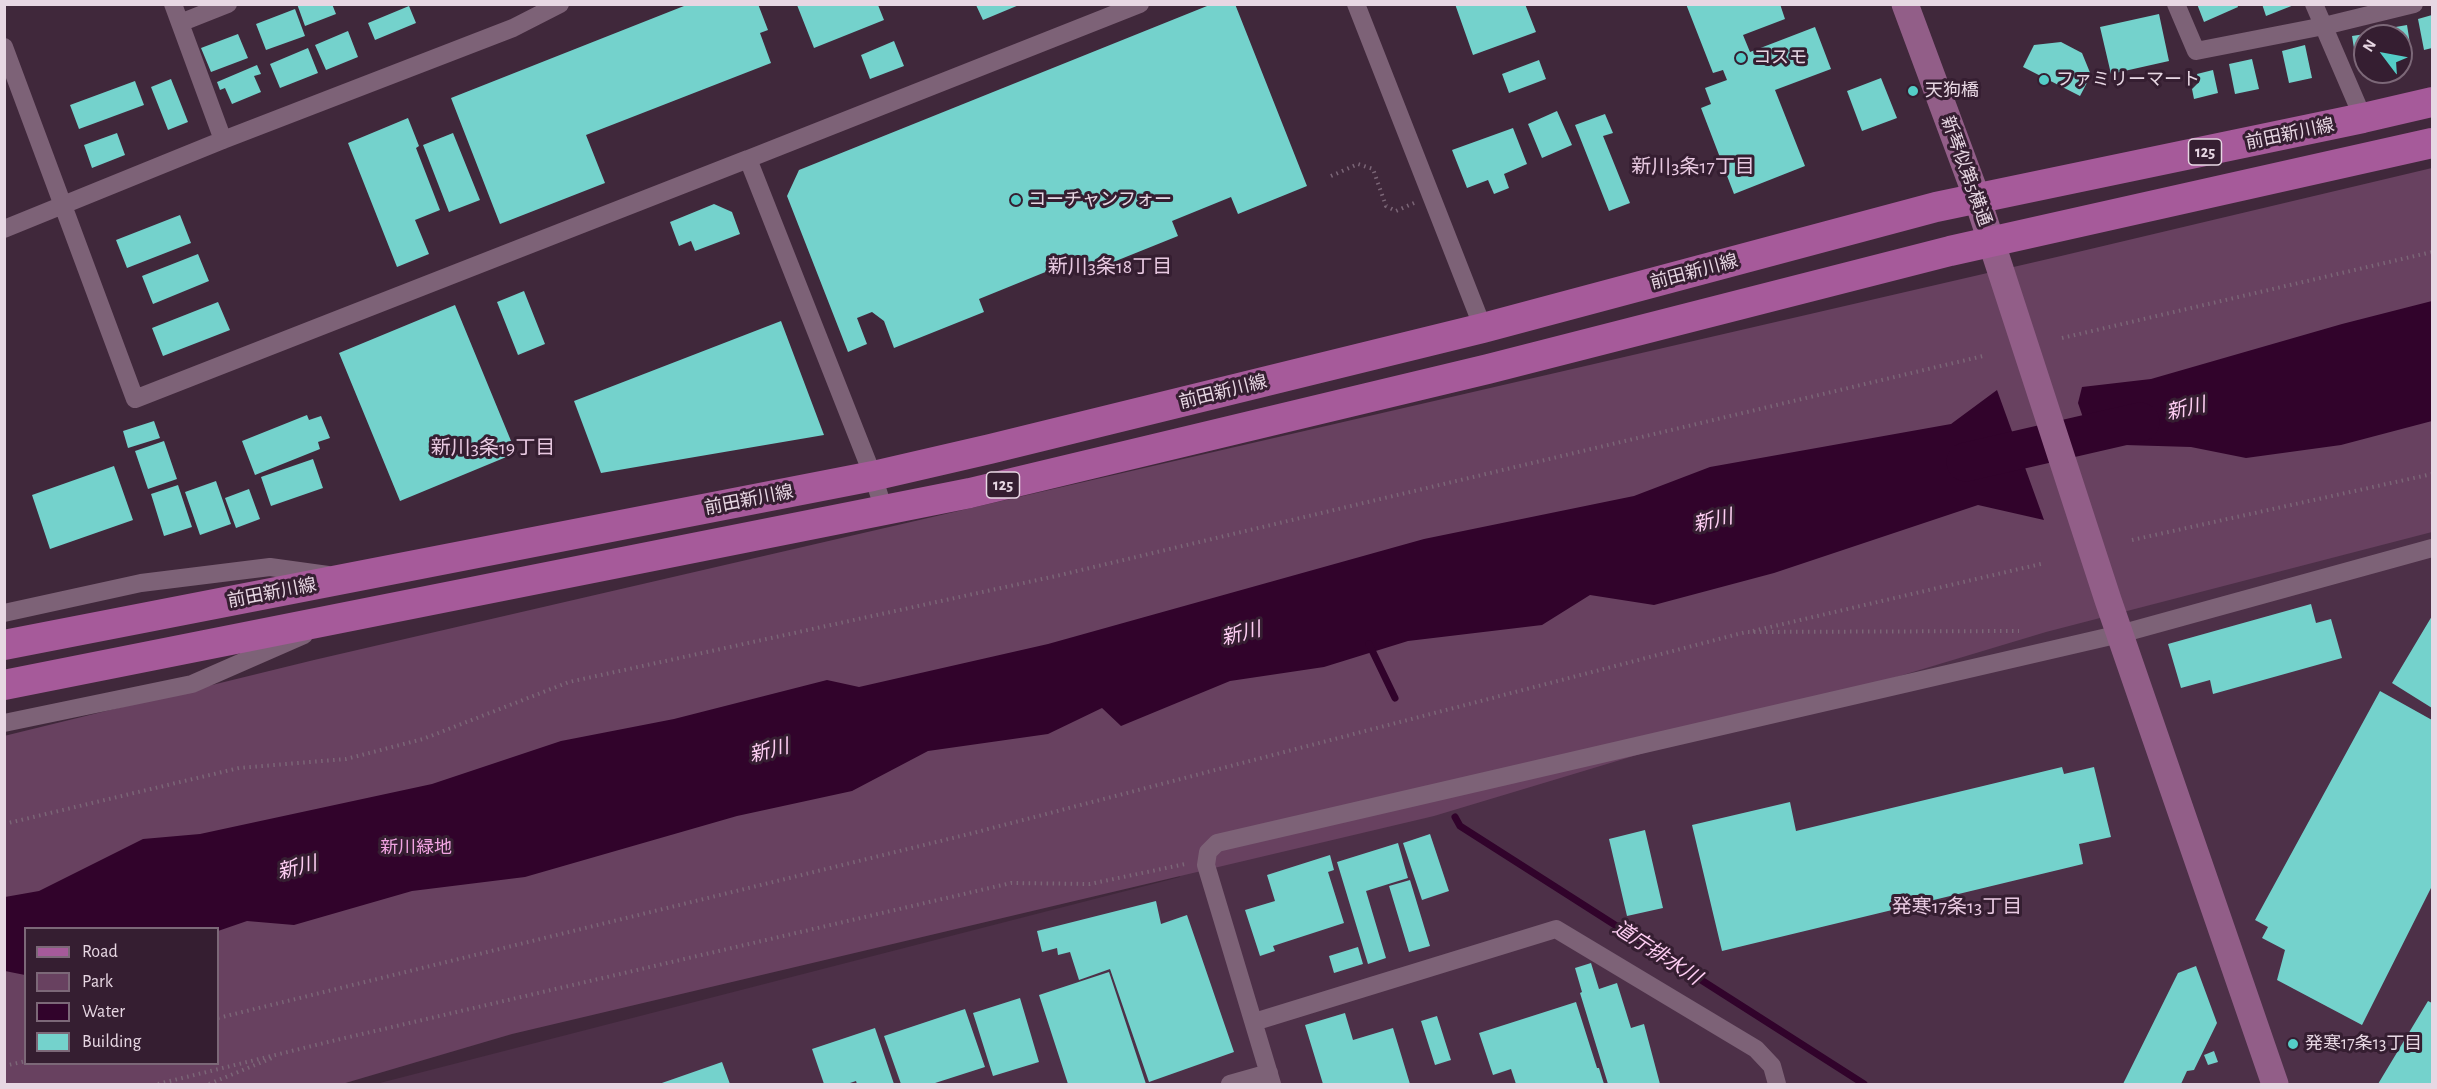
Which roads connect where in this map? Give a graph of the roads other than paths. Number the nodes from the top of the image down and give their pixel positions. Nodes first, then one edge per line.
1 (173, 4) edge
2 (228, 4) edge
3 (560, 4) edge
4 (1140, 4) edge
5 (1356, 4) edge
6 (1905, 4) edge
7 (2176, 4) edge
8 (2314, 4) edge
9 (2414, 4) edge
10 (180, 23) junction
11 (2324, 26) junction
12 (4, 47) edge
13 (2433, 102) edge
14 (2363, 118) junction
15 (223, 140) junction
16 (2433, 143) edge
17 (748, 159) junction
18 (1977, 198) junction
19 (63, 206) junction
20 (4, 229) edge
21 (1992, 241) junction
22 (1484, 328) junction
23 (873, 476) junction
24 (884, 510) junction
25 (2433, 548) edge
26 (350, 577) junction
27 (4, 613) edge
28 (344, 618) junction
29 (2120, 634) junction
30 (4, 645) edge
31 (4, 685) edge
32 (4, 723) edge
33 (1254, 1022) junction
34 (1271, 1079) edge
35 (1230, 1084) edge
36 (1778, 1084) edge
37 (2275, 1084) edge

1 - 10 street
2 - 10 street
3 - 15 street
4 - 17 street
5 - 22 street
6 - 18 street, 新琴似第5横通
7 - 11 street
8 - 11 street
9 - 11 street
10 - 15 street
11 - 14 street
12 - 19 street
13 - 14 main road, 前田新川線 / 125
14 - 18 main road, 前田新川線 / 125
15 - 19 street
16 - 21 main road, 前田新川線 / 125
17 - 19 street
17 - 23 street
18 - 21 street, 新琴似第5横通
18 - 22 main road, 前田新川線 / 125
19 - 20 street
21 - 24 main road, 前田新川線 / 125
21 - 29 street, 新琴似第5横通
22 - 23 main road, 前田新川線 / 125
23 - 24 street
23 - 26 main road, 前田新川線 / 125
24 - 28 main road, 前田新川線 / 125
25 - 29 street
26 - 27 street
26 - 30 main road, 前田新川線 / 125
28 - 31 main road, 前田新川線 / 125
28 - 32 street
29 - 33 street
29 - 37 street, 新琴似第5横通
33 - 34 street
33 - 36 street
34 - 35 street

